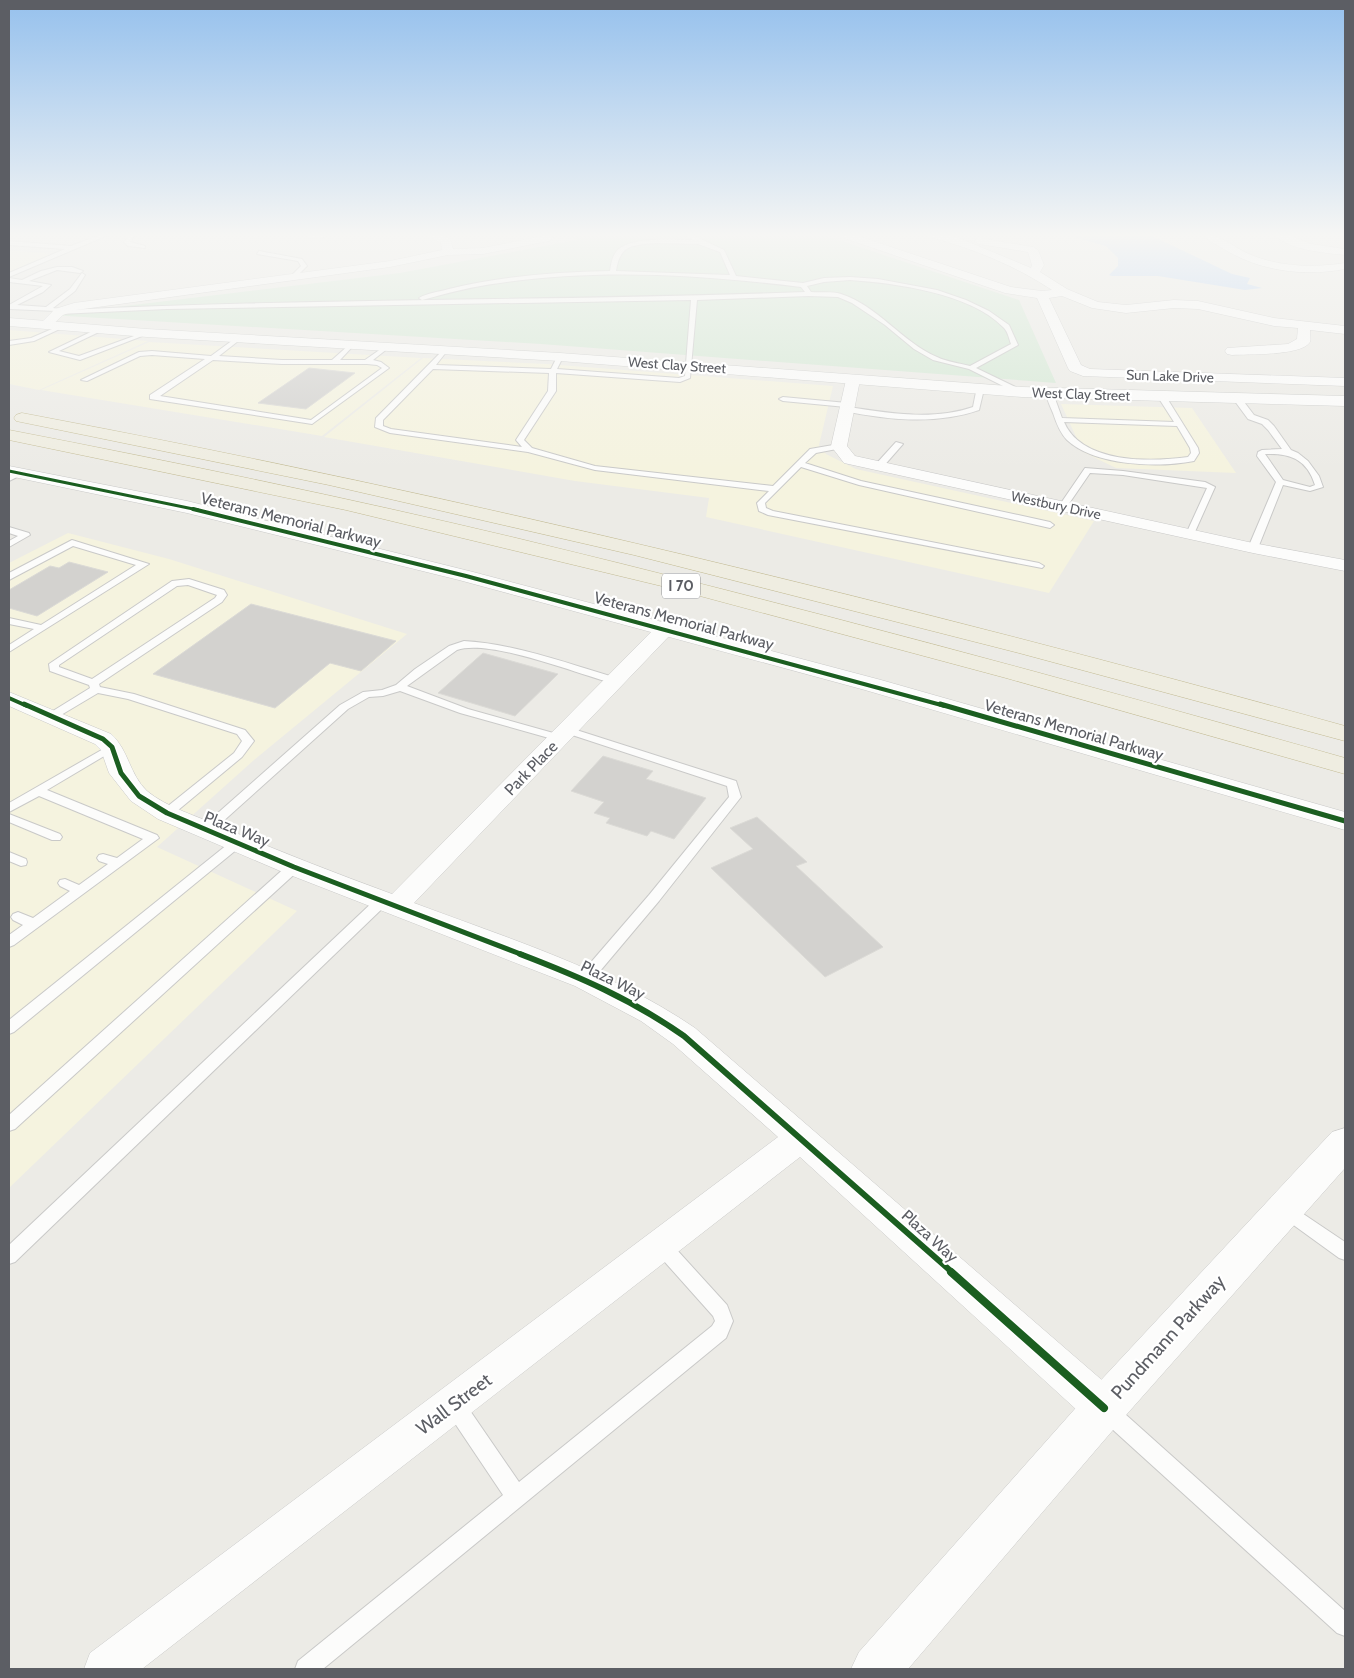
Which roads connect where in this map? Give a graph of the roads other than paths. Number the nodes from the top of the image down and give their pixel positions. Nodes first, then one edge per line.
1 (53, 313) edge
2 (62, 313) edge
3 (66, 313) edge
4 (693, 313) edge
5 (870, 313) edge
6 (989, 313) edge
7 (1050, 313) edge
8 (1235, 313) edge
9 (58, 314) junction
10 (9, 322) edge
11 (1304, 326) junction
12 (99, 330) junction
13 (1345, 330) edge
14 (147, 333) junction
15 (239, 338) junction
16 (9, 343) edge
17 (350, 346) junction
18 (385, 348) junction
19 (444, 351) junction
20 (1232, 351) dead end
21 (560, 357) junction
22 (212, 358) junction
23 (334, 362) junction
24 (367, 362) junction
25 (688, 366) junction
26 (431, 367) junction
27 (971, 368) junction
28 (553, 371) junction
29 (84, 380) dead end
30 (853, 380) junction
31 (1345, 382) edge
32 (980, 389) junction
33 (1022, 392) junction
34 (1048, 393) junction
35 (1162, 397) junction
36 (783, 399) dead end
37 (1238, 400) junction
38 (1345, 401) edge
39 (847, 407) junction
40 (9, 416) edge
41 (1061, 420) junction
42 (1180, 424) junction
43 (9, 435) edge
44 (899, 444) dead end
45 (839, 446) junction
46 (529, 450) junction
47 (1288, 452) junction
48 (800, 464) junction
49 (880, 466) junction
50 (13, 475) edge
51 (1280, 482) junction
52 (774, 489) junction
53 (1063, 506) junction
54 (1050, 525) dead end
55 (9, 530) edge
56 (1190, 534) junction
57 (9, 544) edge
58 (1253, 548) junction
59 (1038, 566) dead end
60 (1345, 566) edge
61 (9, 577) edge
62 (9, 621) edge
63 (42, 628) junction
64 (665, 629) junction
65 (9, 649) edge
66 (616, 681) junction
67 (94, 686) junction
68 (400, 687) junction
69 (9, 698) edge
70 (52, 716) junction
71 (564, 734) junction
72 (1345, 734) edge
73 (112, 747) junction
74 (1345, 766) edge
75 (38, 791) junction
76 (9, 808) edge
77 (167, 813) junction
78 (9, 818) edge
79 (1345, 822) edge
80 (206, 830) junction
81 (56, 837) dead end
82 (237, 843) junction
83 (103, 858) dead end
84 (120, 864) junction
85 (294, 867) junction
86 (64, 882) dead end
87 (82, 890) junction
88 (389, 904) junction
89 (18, 917) dead end
90 (34, 924) junction
91 (9, 942) edge
92 (585, 979) junction
93 (9, 1028) edge
94 (9, 1124) edge
95 (801, 1138) junction
96 (1345, 1143) edge
97 (1285, 1210) junction
98 (660, 1245) junction
99 (1345, 1252) edge
100 (9, 1256) edge
101 (454, 1404) junction
102 (1104, 1408) junction
103 (517, 1497) junction
104 (1345, 1625) edge
105 (890, 1664) edge
106 (106, 1669) edge
107 (306, 1669) edge

1 - 9 lane
2 - 9 street
3 - 9 lane
4 - 25 lane
5 - 27 lane
6 - 27 lane
7 - 31 street, Sun Lake Drive
8 - 11 street
9 - 10 main road, West Clay Street
9 - 12 main road, West Clay Street
9 - 16 lane
11 - 13 street
11 - 20 street
12 - 14 main road, West Clay Street
12 - 14 lane
14 - 15 main road, West Clay Street
15 - 17 main road, West Clay Street
15 - 22 lane
17 - 18 main road, West Clay Street
17 - 23 lane
18 - 19 main road, West Clay Street
18 - 24 lane
19 - 21 main road, West Clay Street
19 - 26 lane
21 - 25 main road, West Clay Street
21 - 28 lane
22 - 23 lane
22 - 24 lane
22 - 29 lane
23 - 24 lane
25 - 28 lane
25 - 30 main road, West Clay Street
26 - 28 lane
26 - 46 lane
27 - 33 lane
28 - 46 lane
30 - 32 main road, West Clay Street
30 - 39 street
32 - 33 main road, West Clay Street
32 - 39 lane
33 - 34 main road, West Clay Street
34 - 35 main road, West Clay Street
34 - 41 lane
35 - 37 main road, West Clay Street
35 - 42 lane
36 - 39 lane
37 - 38 main road, West Clay Street
37 - 47 lane
39 - 45 street
40 - 72 highway, I 70
41 - 42 lane
41 - 42 lane
43 - 74 highway, I 70
44 - 49 lane
45 - 48 lane
45 - 49 street, Westbury Drive
46 - 52 lane
47 - 51 lane
47 - 51 lane
48 - 52 lane
48 - 54 lane
49 - 53 street, Westbury Drive
50 - 64 main road, Veterans Memorial Parkway
51 - 58 lane
52 - 59 lane
53 - 56 street, Westbury Drive
53 - 56 lane
55 - 57 lane
56 - 58 street, Westbury Drive
58 - 60 street, Westbury Drive
61 - 63 lane
62 - 63 lane
63 - 65 lane
64 - 66 street, Park Place
64 - 79 main road, Veterans Memorial Parkway
66 - 68 lane
66 - 71 street, Park Place
67 - 67 lane
67 - 70 lane
67 - 77 lane
68 - 71 lane
68 - 80 lane
69 - 70 street
70 - 73 street
71 - 88 street, Park Place
71 - 92 lane
73 - 75 lane
73 - 77 street, Plaza Way
75 - 76 lane
75 - 84 lane
77 - 80 street, Plaza Way
78 - 81 lane
80 - 82 street, Plaza Way
82 - 85 street, Plaza Way
82 - 93 lane
83 - 84 lane
84 - 87 lane
85 - 88 street, Plaza Way
85 - 94 lane
86 - 87 lane
87 - 90 lane
88 - 92 street, Plaza Way
88 - 100 lane
89 - 90 lane
90 - 91 lane
92 - 95 street, Plaza Way
95 - 98 street, Wall Street
95 - 102 street, Plaza Way
96 - 97 main road, Pundmann Parkway
97 - 99 lane
97 - 102 main road, Pundmann Parkway
98 - 101 street, Wall Street
98 - 103 lane
101 - 103 lane
101 - 106 street, Wall Street
102 - 104 lane
102 - 105 main road, Pundmann Parkway
103 - 107 lane

